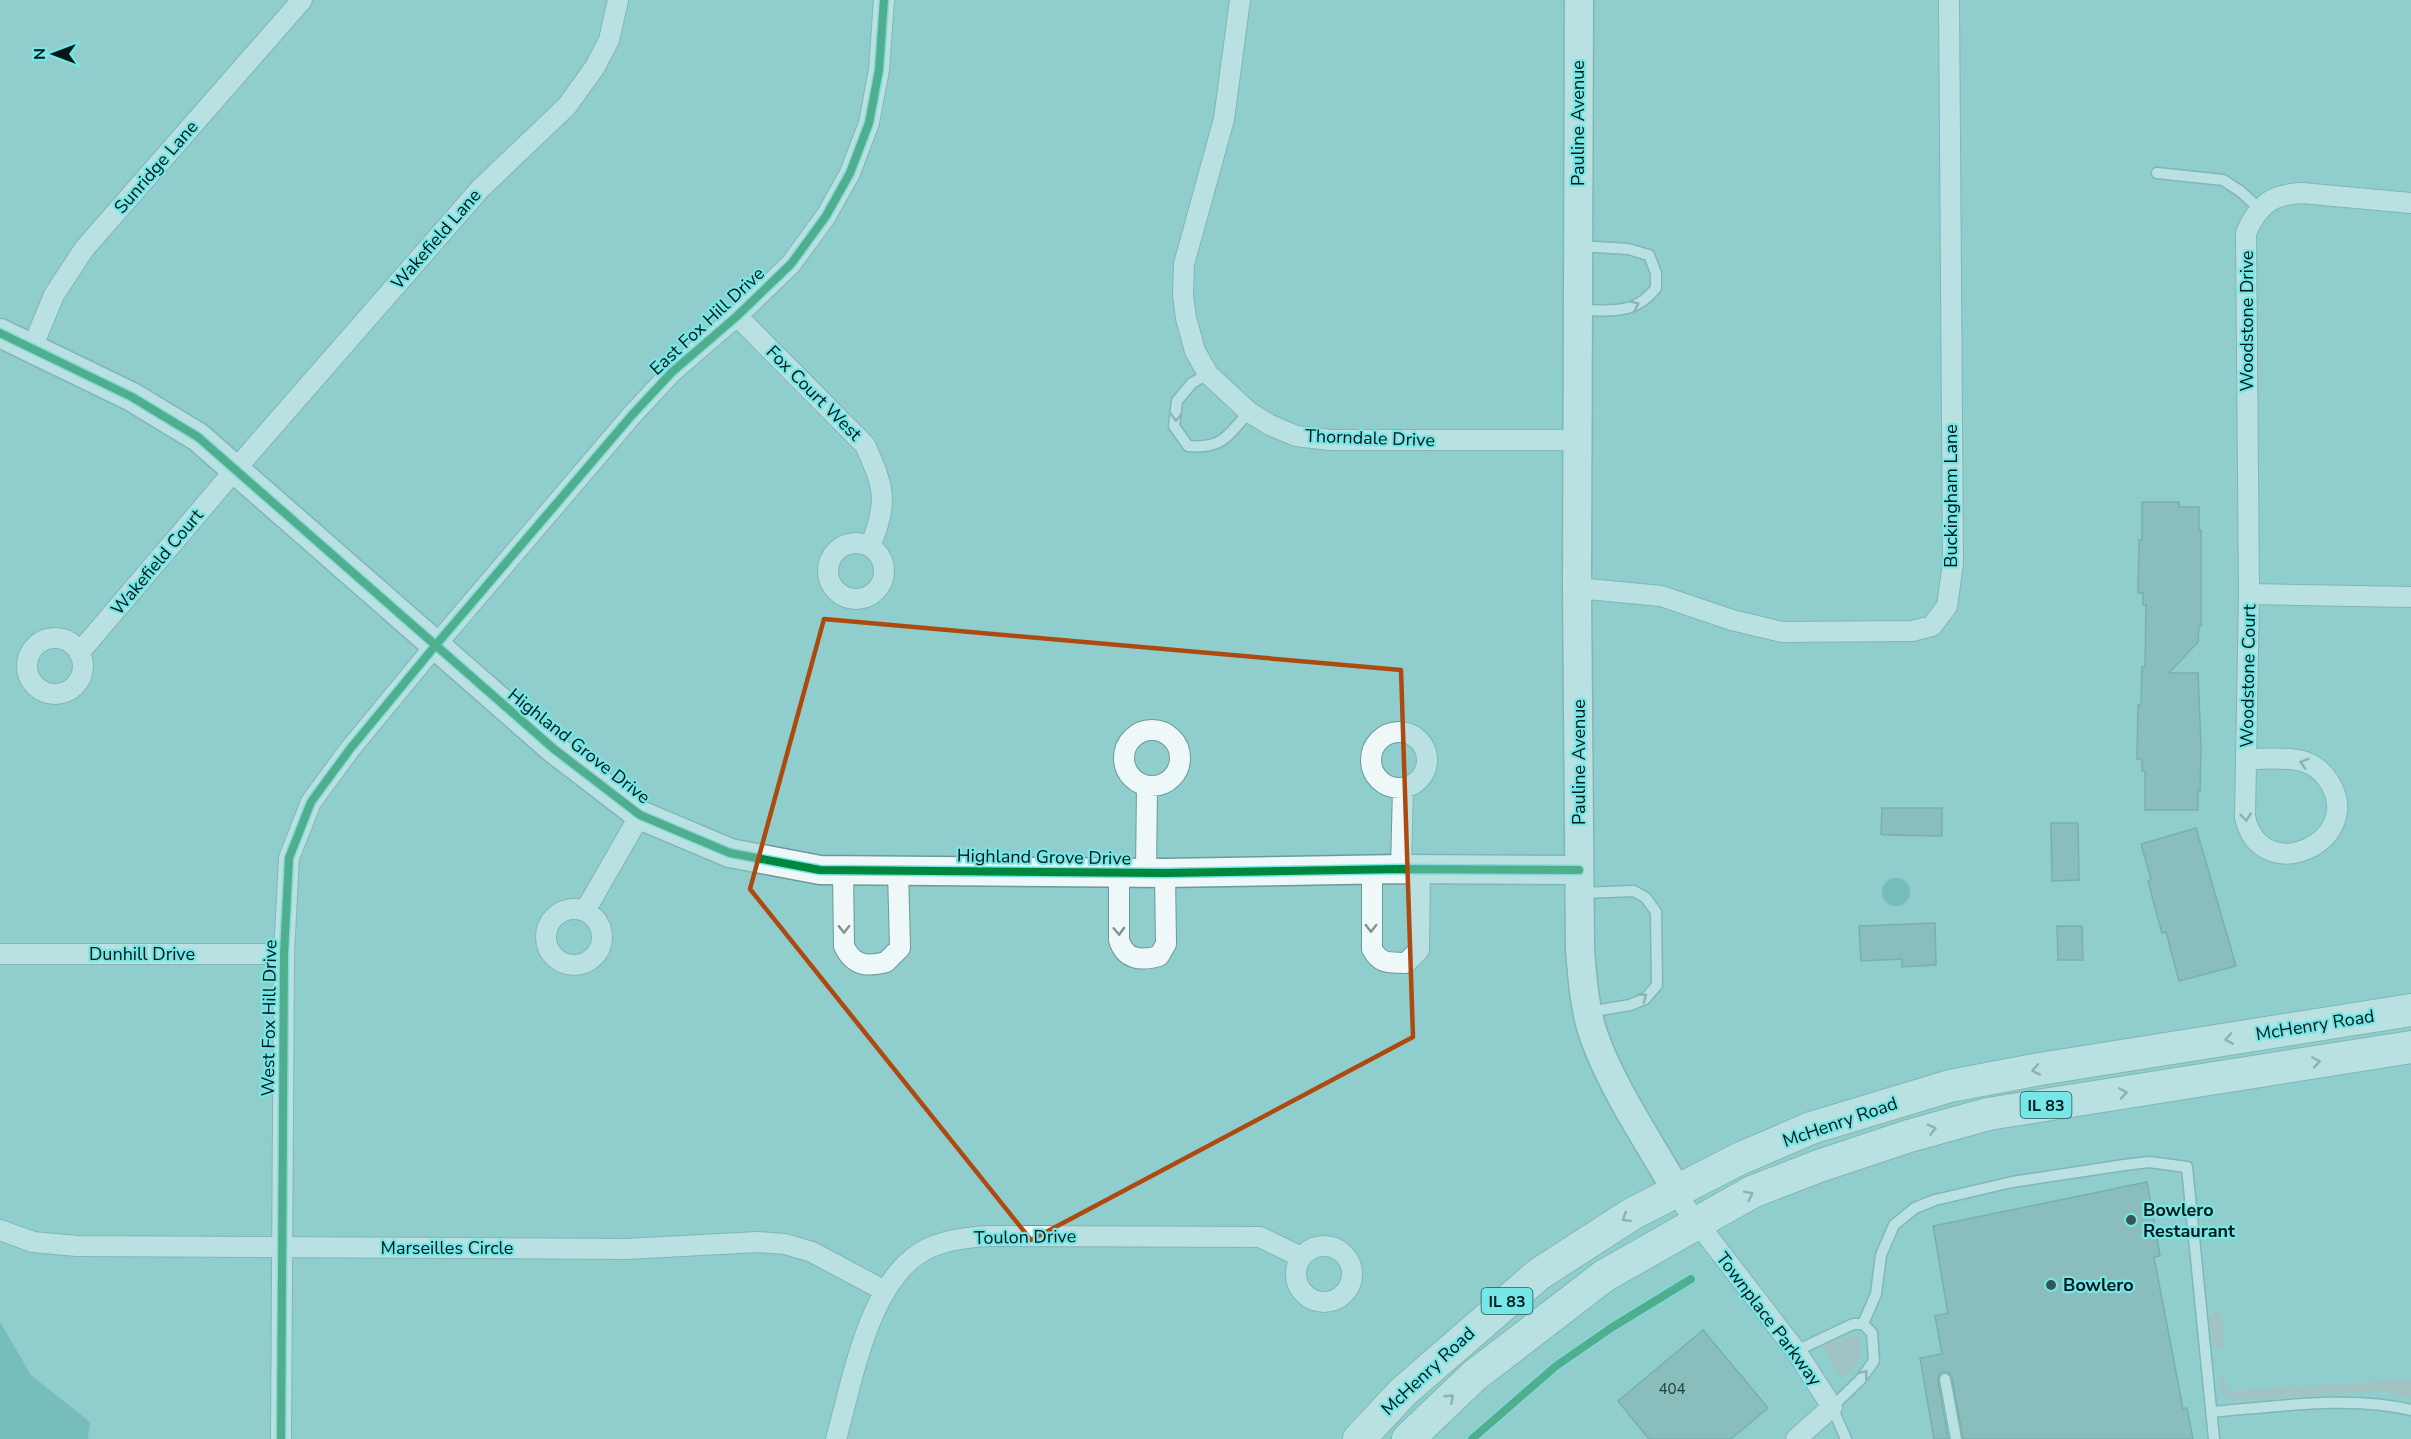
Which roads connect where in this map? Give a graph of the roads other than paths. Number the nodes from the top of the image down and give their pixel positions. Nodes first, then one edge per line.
1 (302, 0) edge
2 (618, 0) edge
3 (884, 0) edge
4 (1240, 0) edge
5 (1579, 0) edge
6 (1949, 0) edge
7 (2157, 173) dead end
8 (2411, 203) edge
9 (2260, 209) junction
10 (1578, 246) junction
11 (1578, 310) junction
12 (737, 316) junction
13 (0, 333) edge
14 (32, 348) junction
15 (1208, 374) junction
16 (1250, 412) junction
17 (1577, 440) junction
18 (234, 471) junction
19 (870, 547) dead end
20 (1577, 588) junction
21 (2249, 594) junction
22 (2411, 597) edge
23 (435, 646) junction
24 (79, 653) dead end
25 (2246, 759) junction
26 (1147, 786) dead end
27 (1403, 788) dead end
28 (640, 815) junction
29 (1411, 869) junction
30 (843, 870) junction
31 (898, 870) junction
32 (1372, 870) junction
33 (1143, 873) junction
34 (1579, 882) junction
35 (585, 911) dead end
36 (0, 954) edge
37 (284, 954) junction
38 (2411, 1010) edge
39 (1588, 1012) junction
40 (2411, 1047) edge
41 (1677, 1191) junction
42 (1697, 1223) junction
43 (0, 1230) edge
44 (281, 1248) junction
45 (1301, 1257) dead end
46 (885, 1291) junction
47 (1863, 1324) junction
48 (1796, 1351) junction
49 (1945, 1378) dead end
50 (1832, 1407) junction
51 (2411, 1410) edge
52 (2211, 1412) junction
53 (281, 1439) edge
54 (836, 1439) edge
55 (1359, 1439) edge
56 (1408, 1439) edge
57 (1796, 1439) edge
58 (1845, 1439) edge
59 (1956, 1439) edge
60 (2214, 1439) edge

1 - 14 street, Sunridge Lane
2 - 18 street, Wakefield Lane
3 - 12 street, East Fox Hill Drive
4 - 15 street, Thorndale Drive
5 - 10 street, Pauline Avenue
6 - 20 street, Buckingham Lane
7 - 9 lane
8 - 9 street
9 - 21 street, Woodstone Drive
10 - 11 street, Pauline Avenue
11 -> 10 lane
11 - 17 street, Pauline Avenue
12 - 19 street, Fox Court West
12 - 23 street, East Fox Hill Drive
13 - 14 street, Highland Grove Drive
14 - 18 street, Highland Grove Drive
15 - 16 street, Thorndale Drive
15 -> 16 lane
16 - 17 street, Thorndale Drive
17 - 20 street, Pauline Avenue
18 - 23 street, Highland Grove Drive
18 - 24 street, Wakefield Court
20 - 34 street, Pauline Avenue
21 - 22 street
21 - 25 street, Woodstone Court
23 - 28 street, Highland Grove Drive
23 - 37 street, West Fox Hill Drive
25 -> 25 street, Woodstone Court
26 - 33 street
27 - 29 street
28 - 30 street, Highland Grove Drive
28 - 35 street
29 - 32 street, Highland Grove Drive
32 -> 29 street
29 - 34 street, Highland Grove Drive
30 - 31 street, Highland Grove Drive
30 -> 31 street
31 - 33 street, Highland Grove Drive
32 - 33 street, Highland Grove Drive
34 - 39 street, Pauline Avenue
39 -> 34 lane
36 - 37 street, Dunhill Drive
37 - 44 street, West Fox Hill Drive
38 -> 41 main road, McHenry Road / IL 83
39 - 41 street, Pauline Avenue
42 -> 40 main road, McHenry Road / IL 83
41 - 42 street, Townplace Parkway
41 -> 55 main road, McHenry Road / IL 83
42 - 48 street, Townplace Parkway
56 -> 42 main road, McHenry Road / IL 83
43 - 44 street, Marseilles Circle
44 - 46 street, Marseilles Circle
44 - 53 street, West Fox Hill Drive
45 - 46 street, Toulon Drive
46 - 54 street, Toulon Drive
47 - 48 lane
50 -> 47 lane
47 - 52 lane
48 - 50 street, Townplace Parkway
49 - 59 lane
50 - 57 street
50 - 58 lane
51 - 52 lane
52 - 60 lane

